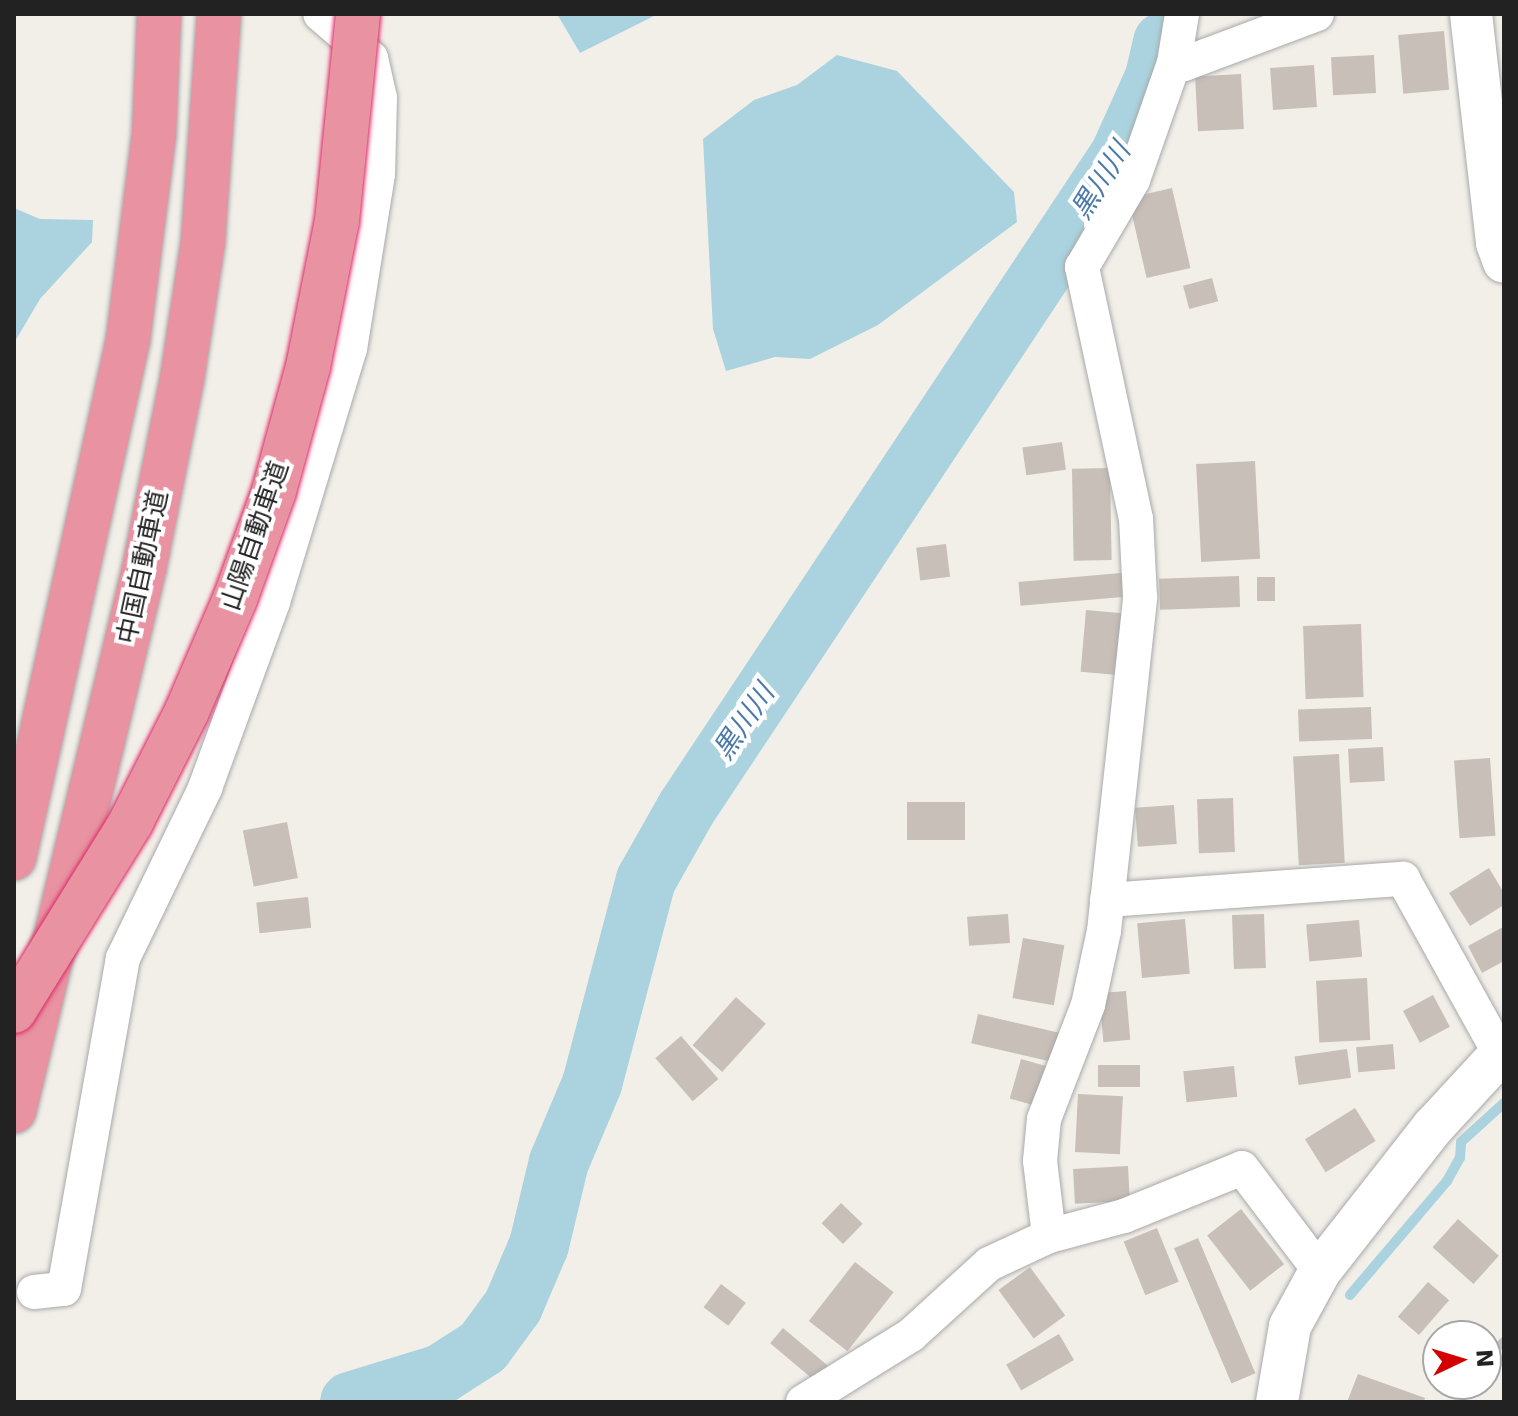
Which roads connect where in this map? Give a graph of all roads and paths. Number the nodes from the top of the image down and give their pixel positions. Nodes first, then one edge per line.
1 (159, 14) edge
2 (219, 14) edge
3 (320, 14) edge
4 (358, 14) edge
5 (1182, 14) edge
6 (1317, 14) edge
7 (1471, 14) edge
8 (1174, 63) junction
9 (1504, 262) edge
10 (14, 858) edge
11 (1107, 900) junction
12 (14, 1011) edge
13 (1502, 1052) edge
14 (14, 1111) edge
15 (1049, 1236) junction
16 (1320, 1271) junction
17 (34, 1292) dead end
18 (803, 1402) edge
19 (1277, 1402) edge

1 - 10 highway
2 - 14 highway, 中国自動車道
3 - 17 street
4 - 12 highway, 山陽自動車道, bridge
5 - 8 street
6 - 8 street
7 - 9 street
8 - 11 street
11 - 13 street
11 - 15 street
13 - 16 street
15 - 16 street
15 - 18 street
16 - 19 street

